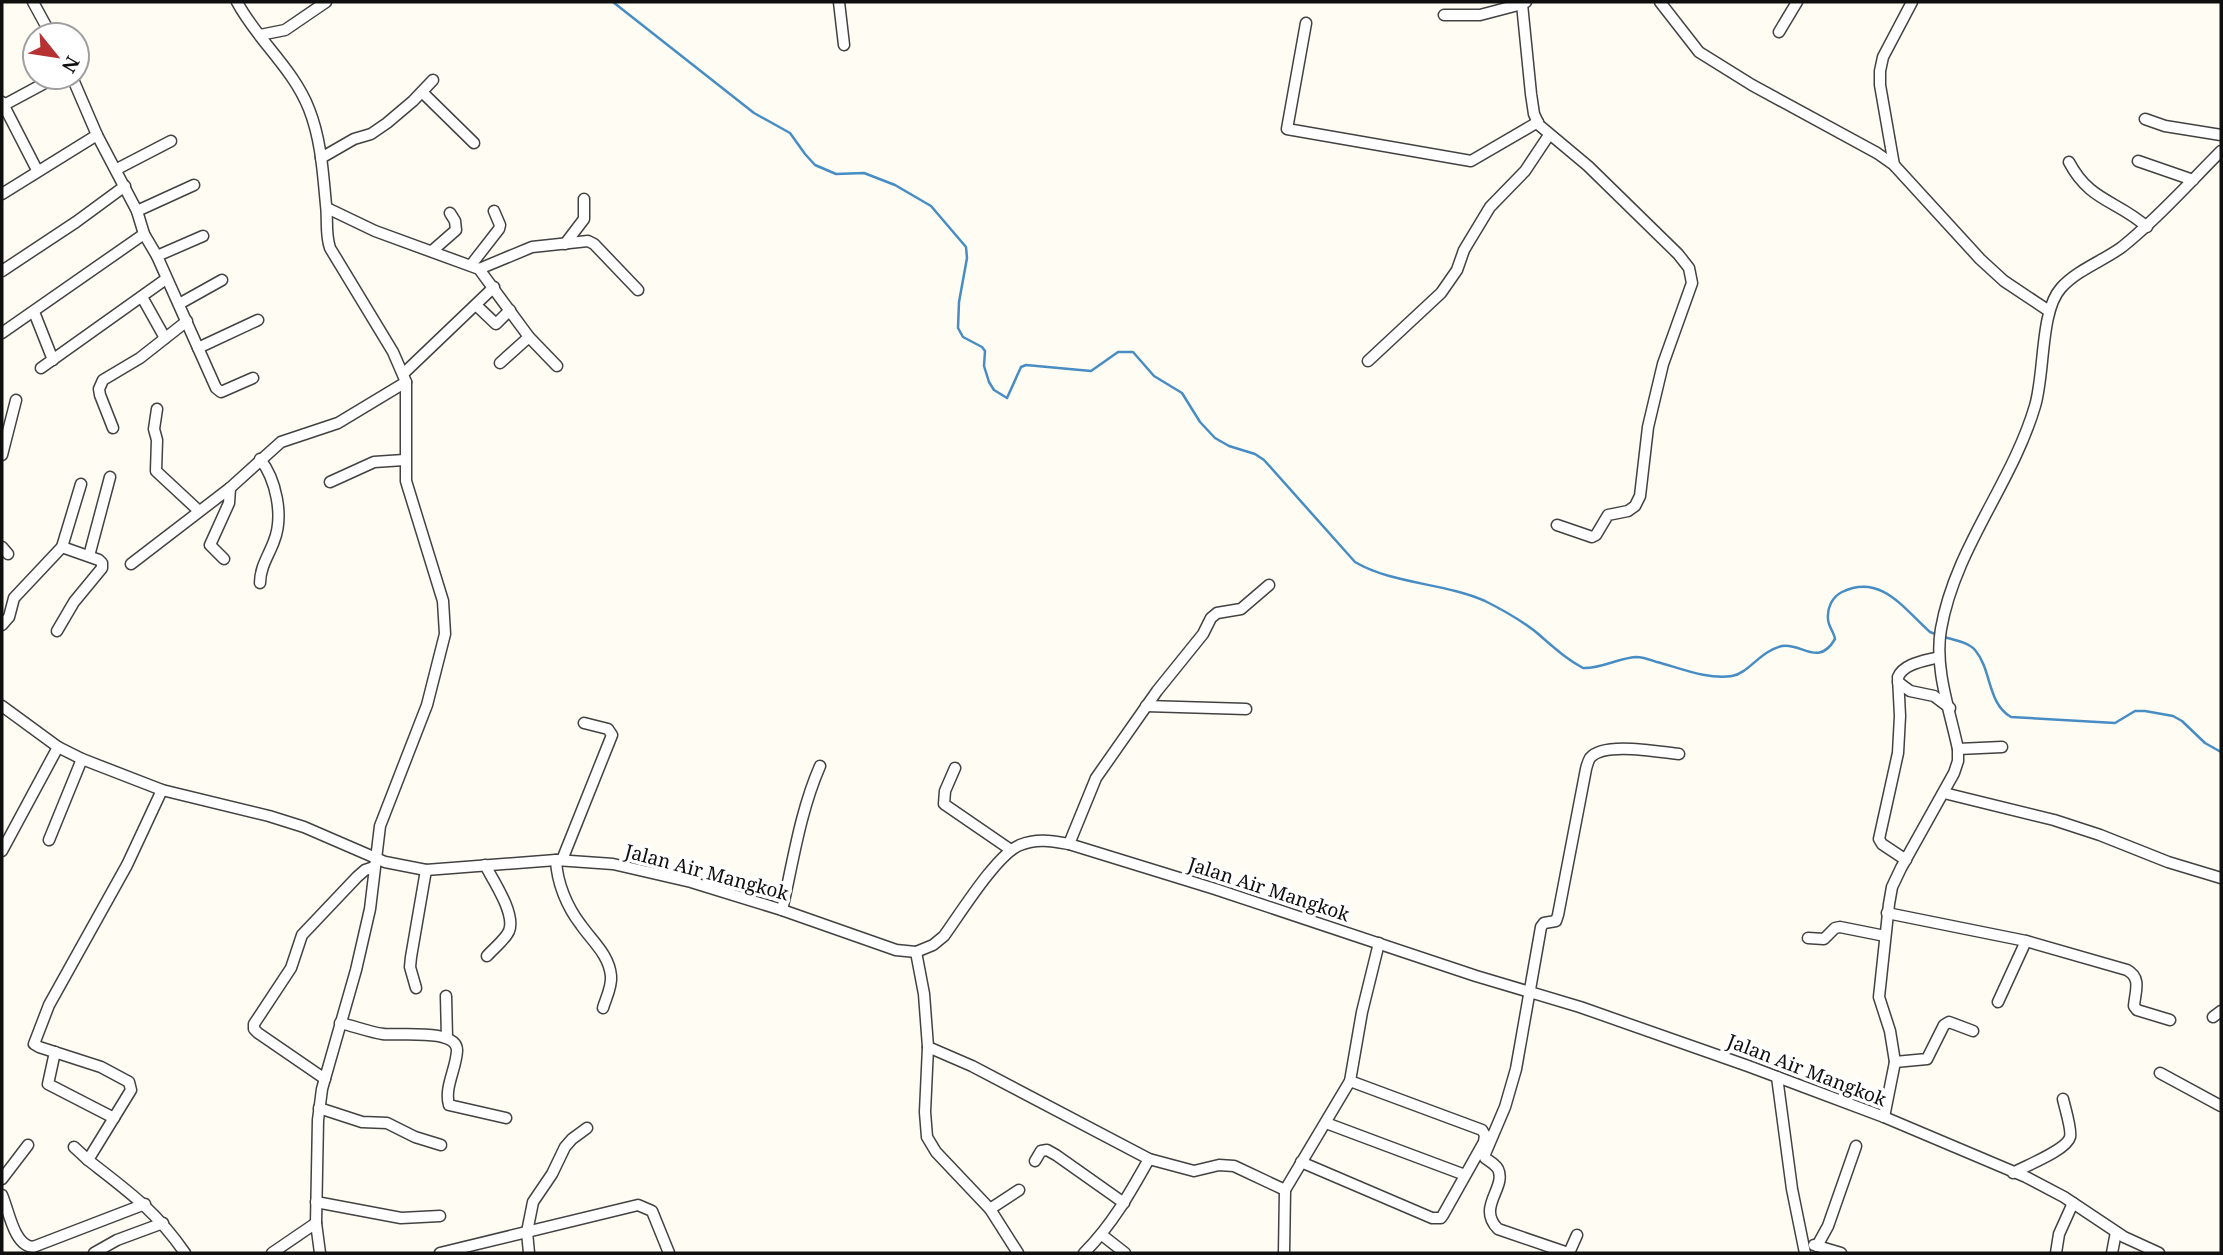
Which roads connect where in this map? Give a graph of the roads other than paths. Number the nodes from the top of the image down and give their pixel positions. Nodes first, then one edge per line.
1 (33, 2) edge
2 (237, 2) edge
3 (326, 2) edge
4 (839, 2) edge
5 (1660, 2) edge
6 (1795, 2) edge
7 (1912, 2) edge
8 (1524, 3) edge
9 (1444, 15) dead end
10 (43, 21) edge
11 (1306, 23) dead end
12 (1779, 32) dead end
13 (260, 35) junction
14 (844, 44) dead end
15 (433, 80) dead end
16 (29, 91) edge
17 (78, 91) edge
18 (422, 93) junction
19 (2, 105) edge
20 (2145, 119) dead end
21 (1538, 122) junction
22 (97, 135) junction
23 (1549, 135) junction
24 (2221, 135) edge
25 (171, 141) dead end
26 (474, 143) dead end
27 (2221, 151) edge
28 (321, 158) junction
29 (2138, 160) dead end
30 (2069, 162) dead end
31 (1894, 165) junction
32 (117, 169) junction
33 (37, 170) junction
34 (2193, 180) junction
35 (194, 185) dead end
36 (125, 186) junction
37 (2, 194) edge
38 (584, 199) dead end
39 (327, 208) junction
40 (137, 211) junction
41 (494, 211) dead end
42 (450, 213) dead end
43 (2147, 227) junction
44 (144, 234) junction
45 (203, 236) dead end
46 (565, 244) junction
47 (432, 251) junction
48 (157, 256) junction
49 (475, 267) junction
50 (2, 271) edge
51 (166, 279) junction
52 (222, 280) dead end
53 (494, 287) junction
54 (638, 290) dead end
55 (142, 297) junction
56 (179, 304) junction
57 (476, 305) junction
58 (510, 310) junction
59 (2049, 311) junction
60 (33, 312) junction
61 (258, 320) dead end
62 (187, 321) junction
63 (2, 333) edge
64 (529, 337) junction
65 (165, 338) junction
66 (198, 348) junction
67 (53, 360) junction
68 (1368, 361) dead end
69 (500, 363) dead end
70 (556, 366) dead end
71 (41, 368) dead end
72 (253, 378) dead end
73 (405, 378) junction
74 (16, 400) dead end
75 (157, 409) dead end
76 (113, 428) dead end
77 (2, 455) edge
78 (260, 459) junction
79 (404, 460) junction
80 (110, 477) dead end
81 (330, 482) dead end
82 (81, 484) dead end
83 (230, 488) junction
84 (199, 511) junction
85 (1557, 526) dead end
86 (62, 547) junction
87 (89, 556) junction
88 (224, 559) dead end
89 (131, 564) dead end
90 (260, 583) dead end
91 (1269, 585) dead end
92 (2, 625) edge
93 (57, 631) dead end
94 (1939, 652) junction
95 (1898, 682) junction
96 (2, 706) edge
97 (1146, 706) junction
98 (1950, 708) junction
99 (1246, 709) dead end
100 (584, 723) dead end
101 (58, 747) junction
102 (2002, 747) dead end
103 (1958, 749) junction
104 (1679, 754) dead end
105 (82, 759) junction
106 (820, 766) dead end
107 (955, 768) dead end
108 (162, 790) junction
109 (1944, 793) junction
110 (49, 840) dead end
111 (1069, 844) junction
112 (2, 850) edge
113 (1011, 850) junction
114 (559, 860) junction
115 (1906, 860) junction
116 (375, 863) junction
117 (485, 865) junction
118 (426, 870) junction
119 (2221, 878) edge
120 (782, 911) junction
121 (1887, 913) junction
122 (1885, 936) junction
123 (1808, 938) dead end
124 (2026, 941) junction
125 (1379, 943) junction
126 (916, 952) junction
127 (488, 956) dead end
128 (416, 988) dead end
129 (1528, 991) junction
130 (446, 996) dead end
131 (1998, 1002) dead end
132 (603, 1008) dead end
133 (2170, 1020) dead end
134 (340, 1023) junction
135 (1973, 1031) dead end
136 (447, 1038) junction
137 (928, 1048) junction
138 (55, 1052) junction
139 (1895, 1062) junction
140 (2160, 1073) dead end
141 (1777, 1077) junction
142 (325, 1079) junction
143 (1350, 1081) junction
144 (2063, 1098) dead end
145 (2221, 1106) edge
146 (319, 1108) junction
147 (1884, 1117) junction
148 (114, 1118) junction
149 (506, 1118) dead end
150 (1326, 1123) junction
151 (587, 1128) dead end
152 (28, 1145) dead end
153 (442, 1145) dead end
154 (1856, 1146) dead end
155 (74, 1147) dead end
156 (1149, 1159) junction
157 (88, 1160) junction
158 (1035, 1161) dead end
159 (1301, 1162) junction
160 (2013, 1173) junction
161 (1465, 1175) junction
162 (2, 1180) edge
163 (1019, 1190) dead end
164 (1285, 1190) junction
165 (2, 1195) edge
166 (316, 1202) junction
167 (1124, 1203) junction
168 (2073, 1203) junction
169 (145, 1204) junction
170 (990, 1209) junction
171 (440, 1216) dead end
172 (6, 1217) edge
173 (163, 1223) junction
174 (316, 1223) junction
175 (527, 1231) junction
176 (2116, 1232) junction
177 (1102, 1235) junction
178 (1577, 1235) dead end
179 (1817, 1246) junction
180 (1803, 1248) edge
181 (1012, 1251) edge
182 (94, 1253) edge
183 (186, 1253) edge
184 (272, 1253) edge
185 (320, 1253) edge
186 (440, 1253) edge
187 (529, 1253) edge
188 (669, 1253) edge
189 (1084, 1253) edge
190 (1125, 1253) edge
191 (1284, 1253) edge
192 (1569, 1253) edge
193 (1841, 1253) edge
194 (2056, 1253) edge
195 (2112, 1253) edge
196 (2159, 1253) edge

1 - 10 street
2 - 13 street
3 - 13 street
4 - 14 street
5 - 31 street
6 - 12 street
7 - 31 street
8 - 9 street
8 - 21 street
11 - 21 street
13 - 28 street
15 - 18 street
16 - 19 street
17 - 22 street
18 - 26 street
18 - 28 street
19 - 33 street
20 - 24 street
21 - 23 street
22 - 32 street
22 - 33 street
23 - 68 street
23 - 85 street
25 - 32 street
27 - 34 street
28 - 39 street
29 - 34 street
30 - 43 street
31 - 59 street
32 - 36 street
33 - 37 street
34 - 43 street
35 - 40 street
36 - 40 street
36 - 50 street
38 - 46 street
39 - 47 street
39 - 73 street
40 - 44 street
41 - 49 street
42 - 47 street
43 - 59 street
44 - 48 street
44 - 60 street
45 - 48 street
46 - 49 street
46 - 54 street
47 - 49 street
48 - 51 street
49 - 53 street
51 - 55 street
51 - 56 street
52 - 56 street
53 - 57 street
53 - 58 street
55 - 65 street
55 - 67 street
56 - 62 street
57 - 58 street
57 - 73 street
58 - 64 street
59 - 94 street
60 - 63 street
60 - 67 street
61 - 66 street
62 - 65 street
62 - 66 street
64 - 69 street
64 - 70 street
65 - 76 street
66 - 72 street
67 - 71 street
73 - 78 street
73 - 79 street
74 - 77 street
75 - 84 street
78 - 83 street
78 - 90 street
79 - 81 street
79 - 116 street
80 - 87 street
82 - 86 street
83 - 84 street
83 - 88 street
84 - 89 street
86 - 87 street
86 - 92 street
87 - 93 street
91 - 97 street
94 - 95 street
94 - 98 street
95 - 98 street
95 - 115 street
96 - 101 street, Jalan Air Mangkok
97 - 99 street
97 - 111 street
98 - 103 street
100 - 114 street
101 - 105 street, Jalan Air Mangkok
101 - 112 street
102 - 103 street
103 - 109 street
104 - 129 street
105 - 108 street, Jalan Air Mangkok
105 - 110 street
106 - 120 street
107 - 113 street
108 - 116 street, Jalan Air Mangkok
108 - 138 street
109 - 115 street
109 - 119 street
111 - 113 street, Jalan Air Mangkok
111 - 125 street, Jalan Air Mangkok
113 - 126 street
114 - 117 street, Jalan Air Mangkok
114 - 120 street, Jalan Air Mangkok
114 - 132 street
115 - 121 street
116 - 118 street, Jalan Air Mangkok
116 - 134 street
116 - 142 street
117 - 118 street, Jalan Air Mangkok
117 - 127 street
118 - 128 street
120 - 126 street, Jalan Air Mangkok
121 - 122 street
121 - 124 street
122 - 123 street
122 - 139 street
124 - 131 street
124 - 133 street
125 - 129 street, Jalan Air Mangkok
125 - 143 street
126 - 137 street
129 - 141 street, Jalan Air Mangkok
129 - 192 street
130 - 136 street
134 - 136 street
134 - 142 street
135 - 139 street
136 - 149 street
137 - 156 street
137 - 170 street
138 - 148 street
138 - 148 street
139 - 147 street
140 - 145 street
141 - 147 street, Jalan Air Mangkok
141 - 180 street
142 - 146 street
143 - 150 street
143 - 161 street
144 - 160 street
146 - 153 street
146 - 166 street
147 - 160 street, Jalan Air Mangkok
148 - 157 street
150 - 159 street
150 - 161 street
151 - 175 street
152 - 162 street
154 - 179 street
155 - 157 street
156 - 164 street
156 - 167 street
157 - 169 street
158 - 167 street
159 - 161 street
159 - 164 street
160 - 168 street, Jalan Air Mangkok
163 - 170 street
164 - 191 street
165 - 172 street
166 - 171 street
166 - 174 street
167 - 177 street
168 - 176 street, Jalan Air Mangkok
168 - 194 street
169 - 172 street
169 - 173 street
170 - 181 street
173 - 182 street
173 - 183 street
174 - 184 street
174 - 185 street
175 - 186 street
175 - 187 street
175 - 188 street
176 - 195 street
176 - 196 street, Jalan Air Mangkok
177 - 189 street
177 - 190 street
178 - 192 street
179 - 180 street
179 - 193 street

